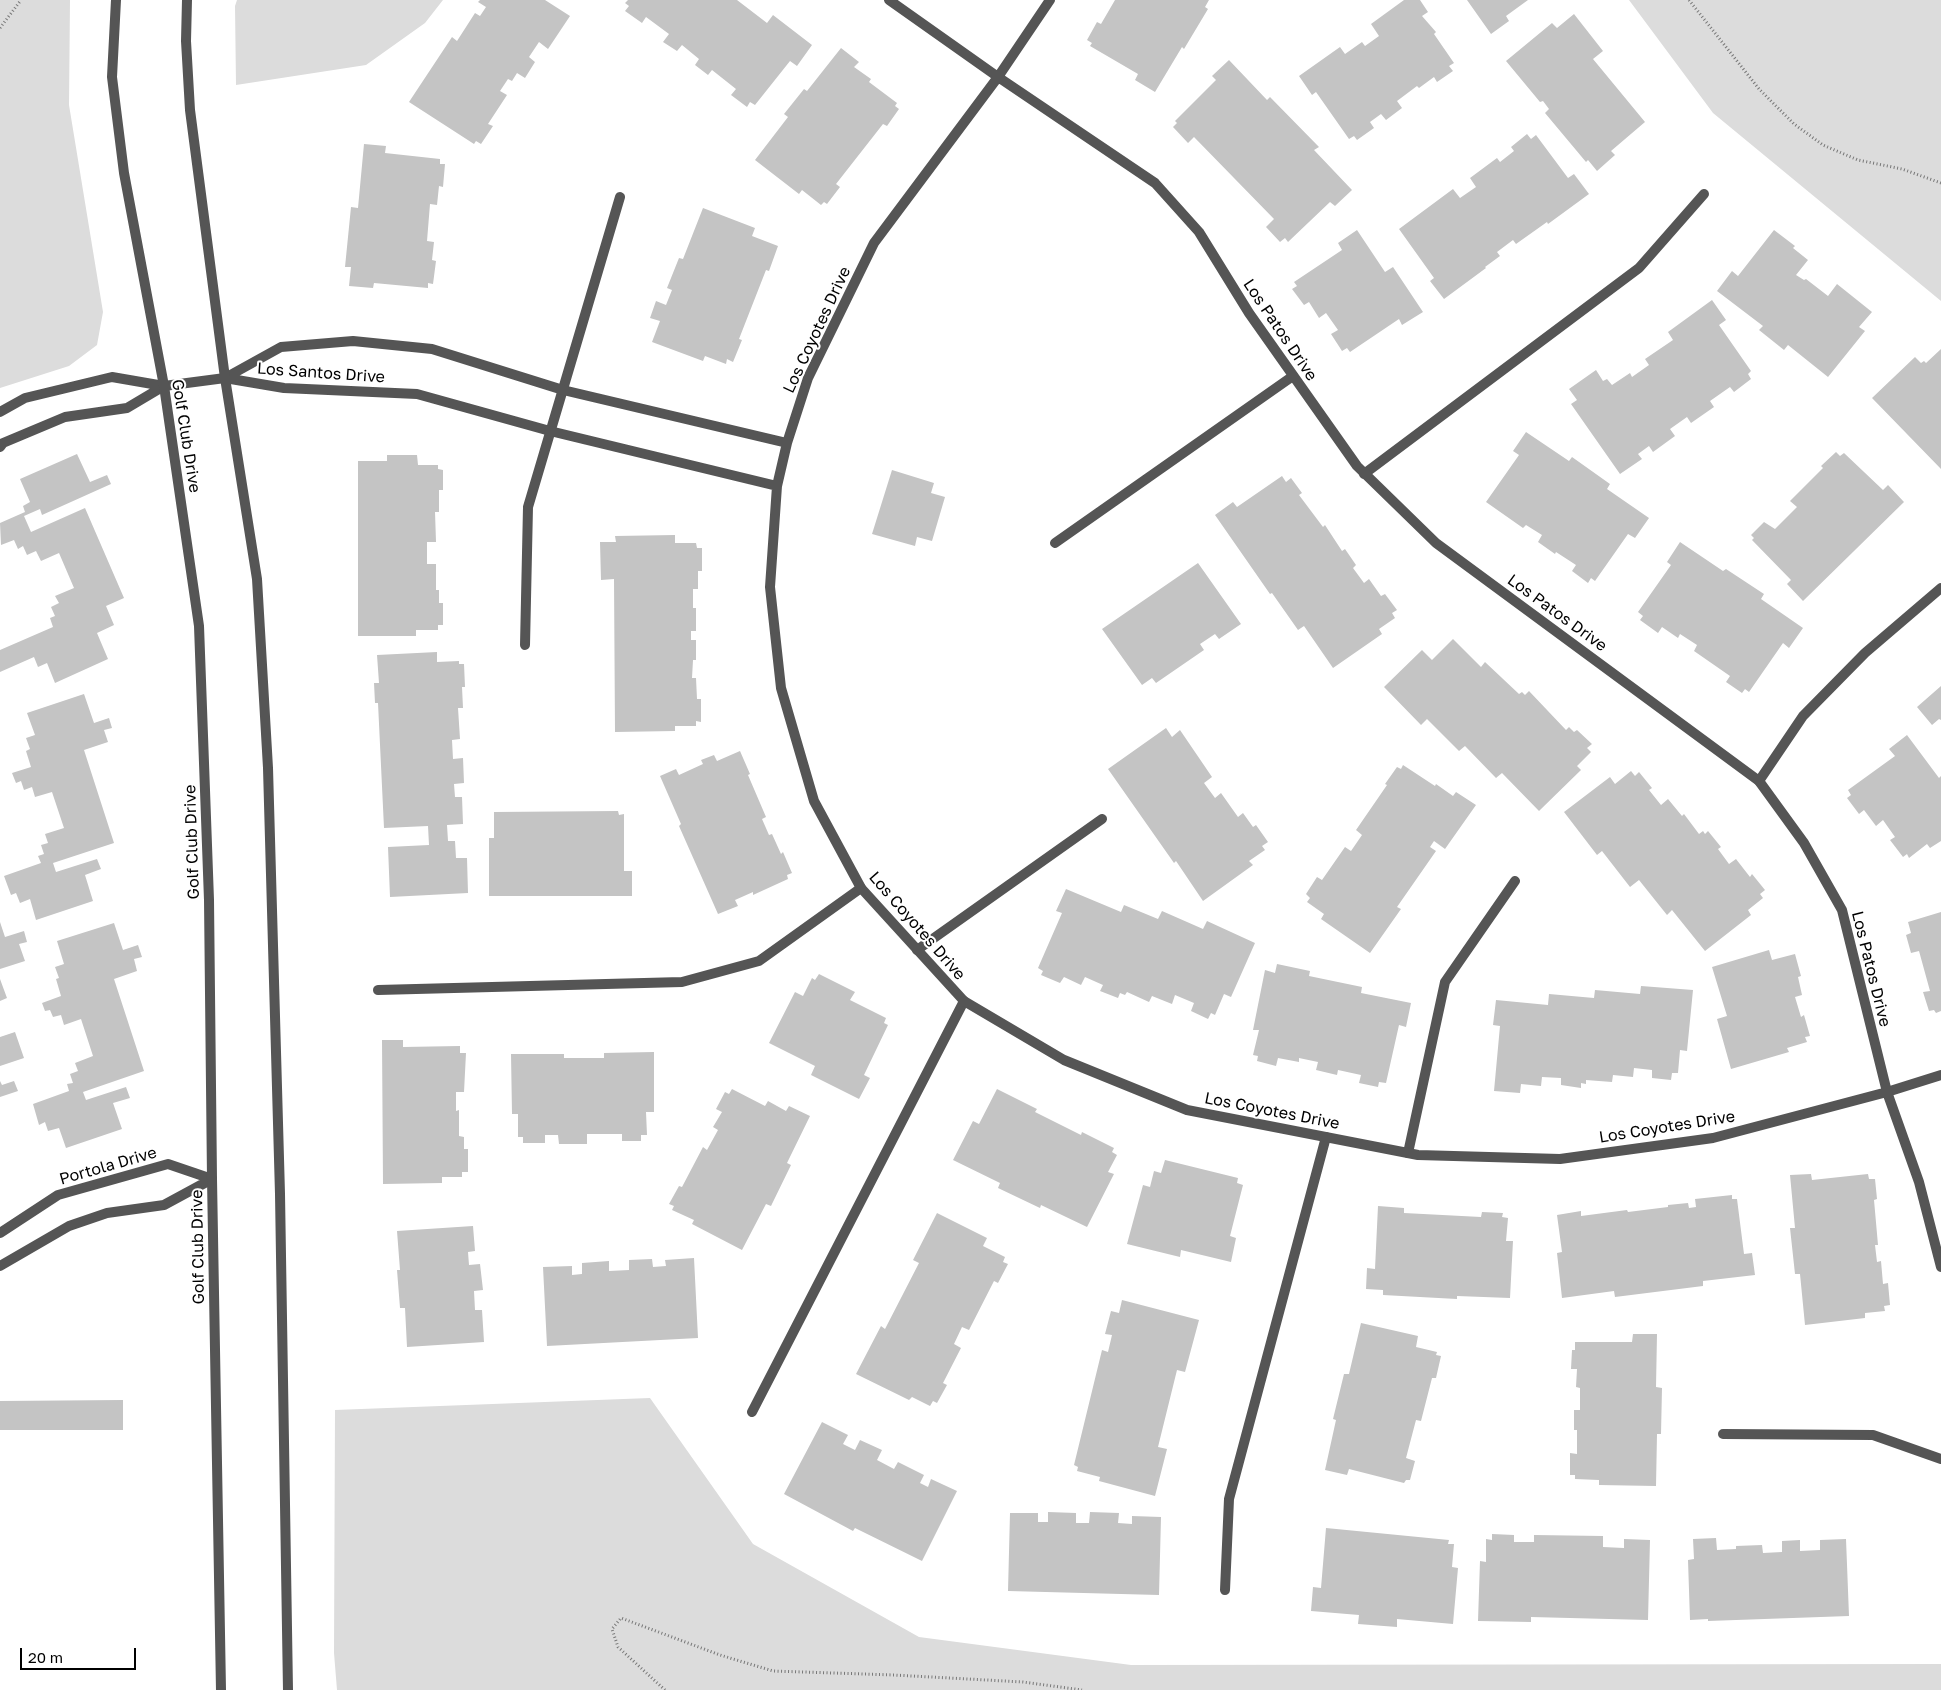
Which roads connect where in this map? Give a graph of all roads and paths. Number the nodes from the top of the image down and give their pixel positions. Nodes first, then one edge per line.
1 (21, 0) edge
2 (116, 0) edge
3 (188, 0) edge
4 (889, 0) edge
5 (1050, 0) edge
6 (1689, 0) edge
7 (0, 28) edge
8 (998, 77) junction
9 (1941, 183) edge
10 (1704, 194) dead end
11 (620, 197) dead end
12 (1293, 376) junction
13 (225, 378) junction
14 (164, 386) junction
15 (562, 390) junction
16 (0, 412) edge
17 (550, 431) junction
18 (787, 444) junction
19 (0, 447) edge
20 (1364, 474) junction
21 (777, 486) junction
22 (1055, 543) dead end
23 (1941, 588) edge
24 (525, 645) dead end
25 (1759, 780) junction
26 (1102, 819) dead end
27 (1515, 881) dead end
28 (861, 888) junction
29 (917, 950) junction
30 (378, 990) dead end
31 (964, 1001) junction
32 (1941, 1075) edge
33 (1887, 1092) junction
34 (1326, 1137) junction
35 (1408, 1153) junction
36 (212, 1179) junction
37 (0, 1233) edge
38 (0, 1266) edge
39 (1941, 1267) edge
40 (752, 1412) dead end
41 (1723, 1434) dead end
42 (1941, 1459) edge
43 (1225, 1590) dead end
44 (221, 1690) edge
45 (288, 1690) edge
46 (665, 1690) edge
47 (1082, 1690) edge

1 - 7 path
2 - 14 street, Golf Club Drive
3 - 13 street
4 - 8 street, Los Patos Drive
5 - 8 street, Los Coyotes Drive
6 - 9 path
8 - 12 street, Los Patos Drive
8 - 18 street, Los Coyotes Drive
10 - 20 street
11 - 15 street
12 - 20 street, Los Patos Drive
12 - 22 street
13 - 14 street
13 - 15 street, Los Santos Drive
13 - 17 street, Los Santos Drive
13 - 45 street
14 - 16 street
14 - 19 street
14 - 36 street, Golf Club Drive
15 - 17 street
15 - 18 street, Los Santos Drive
17 - 21 street, Los Santos Drive
17 - 24 street
18 - 21 street, Los Coyotes Drive
20 - 25 street, Los Patos Drive
21 - 28 street, Los Coyotes Drive
23 - 25 street
25 - 33 street, Los Patos Drive
26 - 29 street
27 - 35 street
28 - 29 street, Los Coyotes Drive
28 - 30 street
29 - 31 street, Los Coyotes Drive
31 - 34 street, Los Coyotes Drive
31 - 40 street
32 - 33 street, Los Coyotes Drive
33 - 35 street, Los Coyotes Drive
33 - 39 street, Los Patos Drive
34 - 35 street, Los Coyotes Drive
34 - 43 street
36 - 37 street, Portola Drive
36 - 38 street
36 - 44 street, Golf Club Drive
41 - 42 street
46 - 47 path

